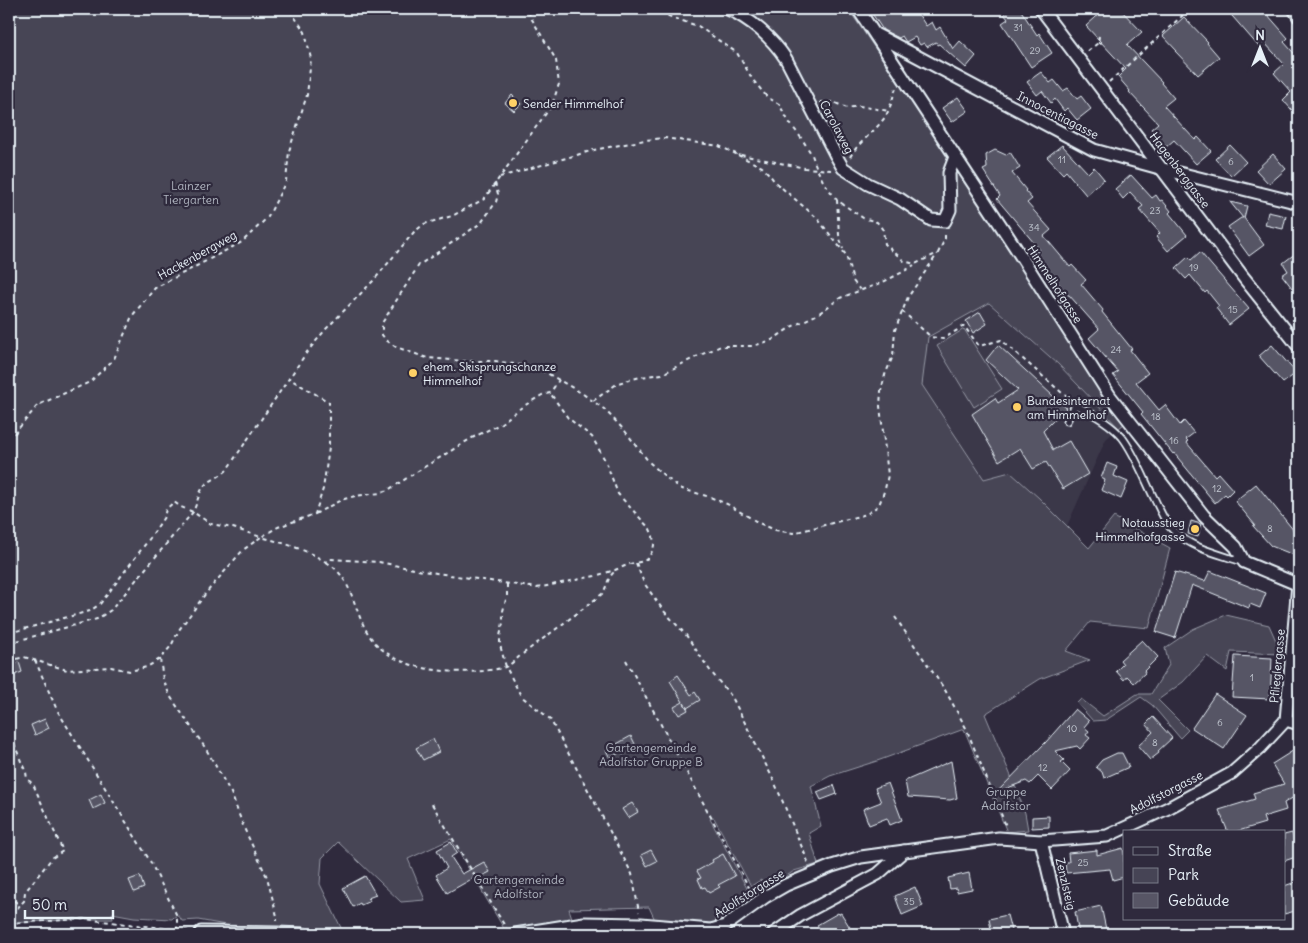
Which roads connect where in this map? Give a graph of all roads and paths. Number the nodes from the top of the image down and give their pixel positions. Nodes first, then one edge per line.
1 (289, 9) edge
2 (528, 9) edge
3 (654, 9) edge
4 (728, 9) edge
5 (858, 9) edge
6 (1041, 9) edge
7 (1183, 9) edge
8 (1294, 9) edge
9 (1299, 17) edge
10 (876, 34) junction
11 (1099, 36) dead end
12 (1105, 42) dead end
13 (1098, 43) junction
14 (1079, 59) junction
15 (900, 72) junction
16 (1116, 75) dead end
17 (810, 106) junction
18 (888, 111) junction
19 (736, 154) junction
20 (955, 157) junction
21 (843, 168) junction
22 (817, 169) junction
23 (1163, 169) junction
24 (500, 177) junction
25 (495, 183) junction
26 (837, 200) junction
27 (1299, 203) edge
28 (945, 221) junction
29 (844, 250) junction
30 (938, 253) junction
31 (915, 264) junction
32 (861, 290) junction
33 (902, 311) junction
34 (1299, 347) edge
35 (290, 378) junction
36 (559, 380) junction
37 (550, 393) junction
38 (592, 401) junction
39 (1075, 405) junction
40 (1067, 420) dead end
41 (9, 440) edge
42 (193, 512) junction
43 (315, 514) junction
44 (261, 537) junction
45 (326, 562) junction
46 (1244, 562) junction
47 (636, 563) junction
48 (615, 570) junction
49 (507, 584) junction
50 (1298, 584) edge
51 (895, 617) dead end
52 (9, 633) edge
53 (9, 643) edge
54 (160, 659) junction
55 (35, 660) junction
56 (626, 660) dead end
57 (9, 661) edge
58 (506, 667) junction
59 (1286, 720) junction
60 (1299, 724) edge
61 (9, 737) edge
62 (432, 804) dead end
63 (1008, 832) dead end
64 (1042, 840) junction
65 (904, 851) junction
66 (813, 873) junction
67 (9, 895) edge
68 (758, 902) junction
69 (20, 904) junction
70 (13, 922) junction
71 (9, 923) edge
72 (641, 924) junction
73 (177, 930) junction
74 (201, 932) joint
75 (277, 933) junction
76 (511, 933) edge
77 (18, 934) edge
78 (303, 934) edge
79 (773, 934) edge
80 (1064, 934) edge

1 - 41 path, Hackenbergweg
2 - 24 path
3 - 22 path
4 - 17 street, Carolaweg
5 - 10 street, Himmelhofgasse
6 - 14 street, Hagenberggasse
7 - 16 path
8 - 9 street
10 - 15 street, Himmelhofgasse
10 - 23 street, Innocentiagasse
11 - 13 path
12 - 13 path
13 - 14 path
14 - 23 street, Hagenberggasse
15 - 18 path
15 - 20 street, Himmelhofgasse
17 - 18 path
17 - 21 street, Carolaweg
18 - 21 path
19 - 22 path
19 - 24 path
19 - 29 path
20 - 28 street
20 - 46 street, Himmelhofgasse
21 - 22 path
21 - 28 street, Carolaweg
22 - 26 path
23 - 27 street, Innocentiagasse
23 - 34 street, Hagenberggasse
24 - 25 path
25 - 35 path
25 - 36 path
26 - 29 path
26 - 31 path
28 - 30 path
29 - 32 path
30 - 31 path
30 - 33 path
31 - 32 path
32 - 38 path
33 - 38 path
33 - 39 path
35 - 42 path
35 - 43 path
36 - 37 path
36 - 38 path
37 - 43 path
37 - 47 path
39 - 40 lane
39 - 46 lane
42 - 44 path
42 - 52 path
42 - 53 path
43 - 44 path
44 - 45 path
44 - 54 path
45 - 49 path
45 - 58 path
46 - 50 street
47 - 48 path
47 - 66 path
48 - 49 path
48 - 58 path
49 - 58 path
50 - 59 street, Pflieglergasse
51 - 63 path
54 - 55 path
54 - 75 path
55 - 57 path
55 - 73 path
56 - 68 path
58 - 72 path
59 - 60 street
59 - 64 street, Adolfstorgasse
61 - 69 path
62 - 76 path
64 - 65 street, Adolfstorgasse
64 - 80 street, Zenzlsteig
65 - 66 street, Adolfstorgasse
65 - 79 street
66 - 68 street, Adolfstorgasse
67 - 69 path
68 - 72 street, Adolfstorgasse
69 - 70 path
70 - 71 path
70 - 73 path
70 - 77 path
72 - 76 street, Adolfstorgasse
73 - 74 path
74 - 75 street
75 - 78 street

